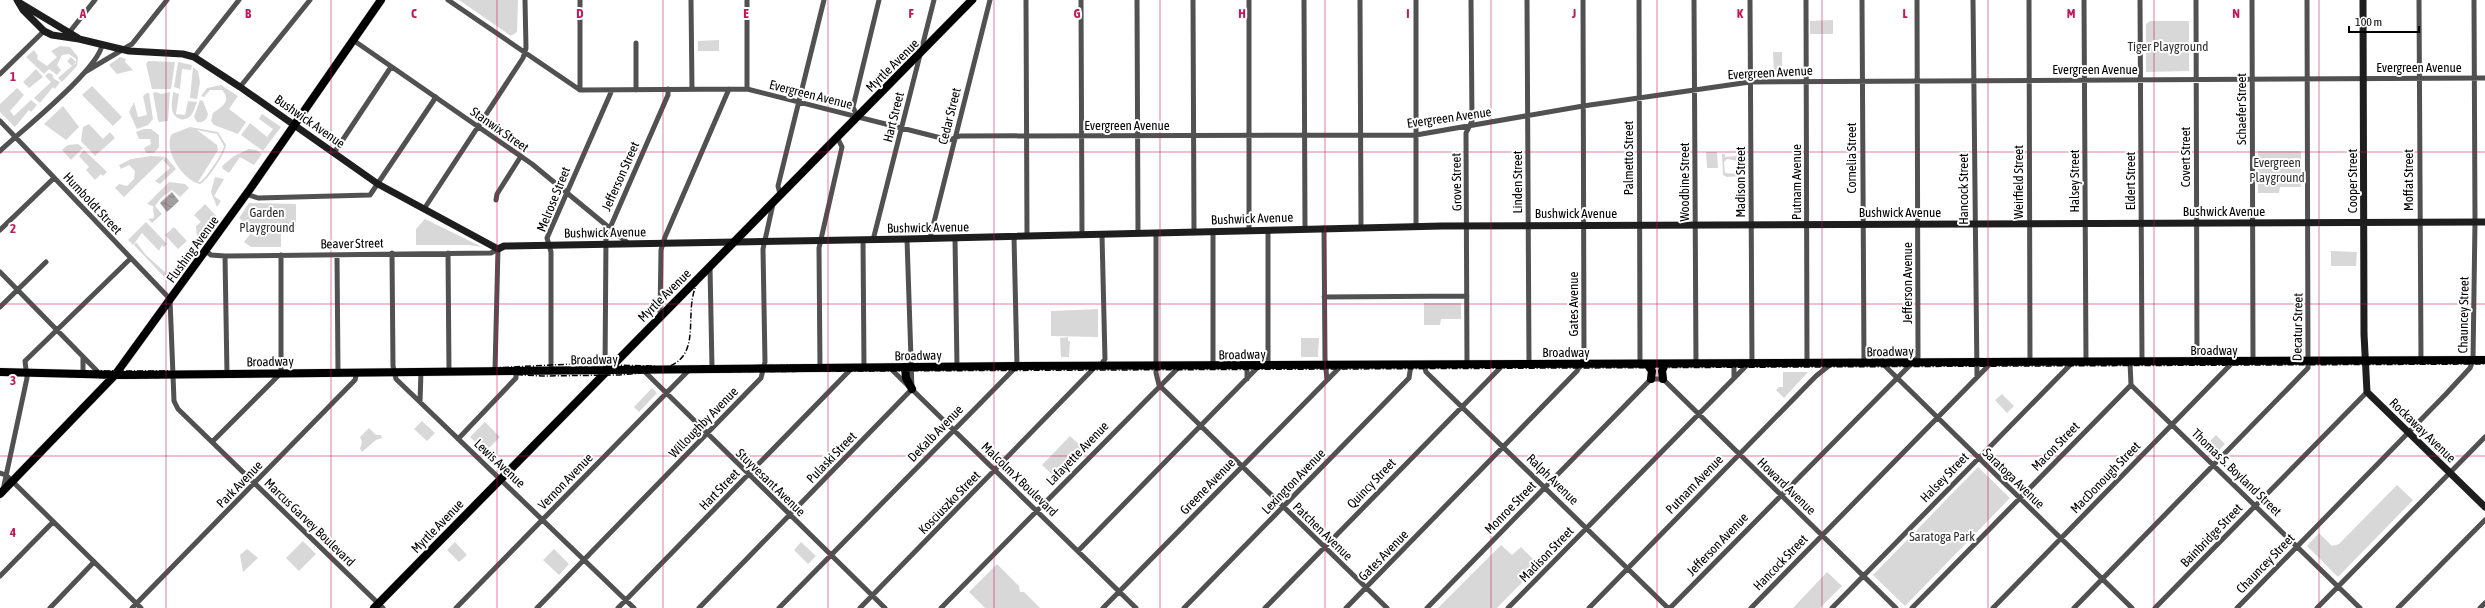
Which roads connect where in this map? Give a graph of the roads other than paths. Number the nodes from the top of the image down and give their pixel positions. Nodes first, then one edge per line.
1 (95, 0) edge
2 (167, 0) edge
3 (239, 0) edge
4 (310, 0) edge
5 (381, 0) edge
6 (448, 0) edge
7 (525, 0) edge
8 (580, 0) edge
9 (691, 0) edge
10 (747, 0) edge
11 (824, 0) edge
12 (880, 0) edge
13 (934, 0) edge
14 (972, 0) edge
15 (990, 0) edge
16 (1026, 0) edge
17 (1081, 0) edge
18 (1137, 0) edge
19 (1193, 0) edge
20 (1249, 0) edge
21 (1304, 0) edge
22 (1360, 0) edge
23 (1416, 0) edge
24 (1471, 0) edge
25 (1527, 0) edge
26 (1583, 0) edge
27 (1639, 0) edge
28 (1694, 0) edge
29 (1750, 0) edge
30 (1806, 0) edge
31 (1862, 0) edge
32 (1917, 0) edge
33 (1973, 0) edge
34 (2029, 0) edge
35 (2084, 0) edge
36 (2140, 0) edge
37 (2196, 0) edge
38 (2252, 0) edge
39 (2307, 0) edge
40 (2363, 0) edge
41 (2419, 0) edge
42 (2474, 0) edge
43 (20, 1) edge
44 (44, 31) junction
45 (67, 35) junction
46 (353, 40) junction
47 (636, 43) dead end
48 (102, 45) junction
49 (122, 50) junction
50 (524, 53) junction
51 (920, 53) junction
52 (194, 57) junction
53 (391, 67) junction
54 (0, 74) edge
55 (82, 74) junction
56 (2419, 78) junction
57 (2475, 78) junction
58 (2485, 78) edge
59 (2196, 79) junction
60 (2252, 79) junction
61 (2308, 79) junction
62 (2363, 79) junction
63 (1918, 80) junction
64 (1973, 80) junction
65 (2029, 80) junction
66 (2085, 80) junction
67 (2140, 80) junction
68 (1806, 81) junction
69 (1862, 81) junction
70 (1750, 82) junction
71 (240, 87) junction
72 (668, 89) junction
73 (692, 89) junction
74 (729, 89) junction
75 (747, 89) junction
76 (580, 90) junction
77 (612, 90) junction
78 (636, 90) junction
79 (1695, 90) junction
80 (436, 97) junction
81 (1639, 98) junction
82 (799, 102) junction
83 (1583, 106) junction
84 (857, 116) junction
85 (1528, 116) junction
86 (0, 120) edge
87 (294, 125) junction
88 (478, 126) junction
89 (1468, 127) junction
90 (902, 128) junction
91 (1305, 135) junction
92 (1360, 135) junction
93 (1416, 135) junction
94 (1026, 136) junction
95 (1082, 136) junction
96 (1138, 136) junction
97 (1194, 136) junction
98 (1249, 136) junction
99 (16, 137) junction
100 (837, 137) junction
101 (955, 138) junction
102 (0, 151) edge
103 (334, 153) junction
104 (521, 156) junction
105 (54, 178) junction
106 (378, 184) junction
107 (566, 193) junction
108 (246, 194) junction
109 (780, 194) junction
110 (496, 200) dead end
111 (774, 201) junction
112 (424, 209) junction
113 (2308, 222) junction
114 (2364, 222) junction
115 (2420, 222) junction
116 (2475, 222) junction
117 (2485, 222) edge
118 (2085, 223) junction
119 (2141, 223) junction
120 (2197, 223) junction
121 (2252, 223) junction
122 (1751, 224) junction
123 (1807, 224) junction
124 (1862, 224) junction
125 (1918, 224) junction
126 (1974, 224) junction
127 (2030, 224) junction
128 (1584, 225) junction
129 (1640, 225) junction
130 (1695, 225) junction
131 (1416, 226) junction
132 (1467, 226) junction
133 (1528, 226) junction
134 (1361, 227) junction
135 (609, 228) junction
136 (1324, 228) junction
137 (1305, 229) junction
138 (0, 230) edge
139 (1249, 230) junction
140 (1268, 230) junction
141 (1194, 232) junction
142 (1213, 232) junction
143 (1156, 233) junction
144 (1102, 234) junction
145 (1138, 234) junction
146 (1082, 235) junction
147 (1027, 236) junction
148 (1014, 237) junction
149 (930, 238) junction
150 (955, 238) junction
151 (907, 239) junction
152 (862, 240) junction
153 (874, 240) junction
154 (820, 241) junction
155 (733, 242) junction
156 (764, 242) junction
157 (663, 243) junction
158 (606, 244) junction
159 (629, 244) junction
160 (549, 245) junction
161 (498, 249) junction
162 (206, 251) junction
163 (392, 253) junction
164 (448, 253) junction
165 (281, 255) junction
166 (337, 255) junction
167 (225, 256) junction
168 (130, 259) junction
169 (46, 262) dead end
170 (710, 267) junction
171 (0, 272) edge
172 (17, 290) junction
173 (1467, 296) junction
174 (1324, 297) junction
175 (170, 299) junction
176 (0, 307) edge
177 (660, 317) junction
178 (57, 330) junction
179 (83, 357) junction
180 (2421, 360) junction
181 (2473, 360) junction
182 (2485, 360) edge
183 (2365, 361) junction
184 (1913, 362) junction
185 (2130, 362) junction
186 (2142, 362) junction
187 (2197, 362) junction
188 (2234, 362) junction
189 (2253, 362) junction
190 (1864, 363) junction
191 (1882, 363) junction
192 (1991, 363) junction
193 (2030, 363) junction
194 (2072, 363) junction
195 (2086, 363) junction
196 (2309, 363) junction
197 (1581, 364) junction
198 (1644, 364) junction
199 (1665, 364) junction
200 (1696, 364) junction
201 (1734, 364) junction
202 (1750, 364) junction
203 (1811, 364) junction
204 (1831, 364) junction
205 (1976, 364) junction
206 (1264, 365) junction
207 (1326, 365) junction
208 (1342, 365) junction
209 (1411, 365) junction
210 (1424, 365) junction
211 (1467, 365) junction
212 (1486, 365) junction
213 (1503, 365) junction
214 (1529, 365) junction
215 (957, 366) junction
216 (1017, 366) junction
217 (1084, 366) junction
218 (1098, 366) junction
219 (1156, 366) junction
220 (1180, 366) junction
221 (1213, 366) junction
222 (1247, 366) junction
223 (853, 367) junction
224 (864, 367) junction
225 (889, 367) junction
226 (908, 367) junction
227 (712, 368) junction
228 (763, 368) junction
229 (820, 368) junction
230 (495, 370) junction
231 (516, 370) junction
232 (643, 370) junction
233 (690, 370) junction
234 (394, 371) junction
235 (421, 371) junction
236 (450, 371) junction
237 (605, 371) junction
238 (0, 372) edge
239 (26, 372) junction
240 (338, 372) junction
241 (357, 372) junction
242 (551, 372) junction
243 (281, 373) junction
244 (83, 374) junction
245 (227, 374) junction
246 (1493, 374) junction
247 (101, 375) junction
248 (115, 375) junction
249 (173, 375) junction
250 (1087, 376) junction
251 (1816, 376) junction
252 (1976, 377) junction
253 (1247, 378) junction
254 (1734, 378) junction
255 (1896, 378) junction
256 (1651, 379) junction
257 (1663, 379) junction
258 (1327, 380) junction
259 (1159, 385) junction
260 (2131, 385) junction
261 (912, 389) junction
262 (2367, 392) junction
263 (666, 394) junction
264 (420, 402) junction
265 (1462, 406) junction
266 (1698, 414) junction
267 (1937, 417) junction
268 (2172, 424) junction
269 (1200, 426) junction
270 (954, 430) junction
271 (2408, 432) junction
272 (707, 434) junction
273 (2485, 437) edge
274 (458, 439) junction
275 (212, 442) junction
276 (1504, 447) junction
277 (1739, 454) junction
278 (1978, 458) junction
279 (1242, 466) junction
280 (2214, 466) junction
281 (995, 470) junction
282 (0, 473) edge
283 (2450, 473) junction
284 (748, 474) junction
285 (6, 475) junction
286 (501, 479) junction
287 (12, 481) junction
288 (255, 483) junction
289 (1545, 487) junction
290 (1, 492) edge
291 (1781, 495) junction
292 (2020, 498) junction
293 (2256, 506) junction
294 (1283, 507) junction
295 (2485, 507) edge
296 (1037, 511) junction
297 (790, 515) junction
298 (543, 519) junction
299 (2485, 520) edge
300 (53, 522) junction
301 (1586, 528) junction
302 (1822, 535) junction
303 (2061, 538) junction
304 (2297, 546) junction
305 (1324, 547) junction
306 (1078, 551) junction
307 (831, 555) junction
308 (584, 560) junction
309 (94, 562) junction
310 (1628, 568) junction
311 (0, 576) edge
312 (1863, 576) junction
313 (2102, 579) junction
314 (2338, 587) junction
315 (1366, 588) junction
316 (1119, 591) junction
317 (872, 596) junction
318 (626, 600) junction
319 (2485, 603) edge
320 (136, 604) junction
321 (378, 607) edge
322 (50, 608) edge
323 (132, 608) edge
324 (141, 608) edge
325 (456, 608) edge
326 (537, 608) edge
327 (618, 608) edge
328 (634, 608) edge
329 (699, 608) edge
330 (779, 608) edge
331 (860, 608) edge
332 (885, 608) edge
333 (941, 608) edge
334 (1103, 608) edge
335 (1136, 608) edge
336 (1184, 608) edge
337 (1265, 608) edge
338 (1346, 608) edge
339 (1387, 608) edge
340 (1427, 608) edge
341 (1508, 608) edge
342 (1589, 608) edge
343 (1669, 608) edge
344 (1750, 608) edge
345 (1832, 608) edge
346 (1896, 608) edge
347 (1912, 608) edge
348 (1993, 608) edge
349 (2074, 608) edge
350 (2132, 608) edge
351 (2155, 608) edge
352 (2236, 608) edge
353 (2317, 608) edge
354 (2360, 608) edge
355 (2398, 608) edge
356 (2480, 608) edge

1 - 45 street
2 - 49 street
3 - 52 street
4 - 71 street
5 - 46 main road, Flushing Avenue
6 - 50 street
7 - 50 street
8 - 76 street
9 - 73 street
10 - 75 street
11 - 82 street
12 - 84 street
13 - 51 street, Hart Street
14 - 51 main road, Myrtle Avenue
15 - 101 street, Cedar Street
16 - 94 street
17 - 95 street
18 - 96 street
19 - 97 street
20 - 98 street
21 - 91 street
22 - 92 street
23 - 93 street
24 - 89 street, Grove Street
25 - 85 street, Linden Street
26 - 83 street, Gates Avenue
27 - 81 street, Palmetto Street
28 - 79 street, Woodbine Street
29 - 70 street, Madison Street
30 - 68 street, Putnam Avenue
31 - 69 street, Cornelia Street
32 - 63 street, Jefferson Avenue
33 - 64 street, Hancock Street
34 - 65 street, Weirfield Street
35 - 66 street, Halsey Street
36 - 67 street, Eldert Street
37 - 59 street, Covert Street
38 - 60 street, Schaefer Street
39 - 61 street, Decatur Street
40 - 62 main road, Cooper Street
41 - 56 street, Moffat Street
42 - 57 street, Chauncey Street
43 - 44 main road, Bushwick Avenue
43 - 45 main road, Bushwick Avenue
44 - 45 main road, Bushwick Avenue
44 - 54 street
45 - 48 main road, Bushwick Avenue
46 - 53 street, Stanwix Street
46 - 87 main road, Flushing Avenue
47 - 78 street
48 - 49 main road, Bushwick Avenue
48 - 55 street
49 - 52 main road, Bushwick Avenue
49 - 55 street
50 - 76 street
50 - 88 street
51 - 84 main road, Myrtle Avenue
51 - 90 street, Hart Street
52 - 71 main road, Bushwick Avenue
53 - 80 street, Stanwix Street
53 - 103 street
55 - 99 street
56 - 57 street, Evergreen Avenue
56 - 62 street, Evergreen Avenue
56 - 115 street, Moffat Street
57 - 58 street, Evergreen Avenue
57 - 116 street, Chauncey Street
59 - 60 street, Evergreen Avenue
59 - 67 street, Evergreen Avenue
59 - 120 street, Covert Street
60 - 61 street, Evergreen Avenue
60 - 121 street, Schaefer Street
61 - 62 street, Evergreen Avenue
61 - 113 street, Decatur Street
62 - 114 main road, Cooper Street
63 - 64 street, Evergreen Avenue
63 - 69 street, Evergreen Avenue
63 - 125 street, Jefferson Avenue
64 - 65 street, Evergreen Avenue
64 - 126 street, Hancock Street
65 - 66 street, Evergreen Avenue
65 - 127 street, Weirfield Street
66 - 67 street, Evergreen Avenue
66 - 118 street, Halsey Street
67 - 119 street, Eldert Street
68 - 69 street, Evergreen Avenue
68 - 70 street, Evergreen Avenue
68 - 123 street, Putnam Avenue
69 - 124 street, Cornelia Street
70 - 79 street, Evergreen Avenue
70 - 122 street, Madison Street
71 - 87 main road, Bushwick Avenue
72 - 73 street, Evergreen Avenue
72 - 78 street, Evergreen Avenue
72 - 135 street, Jefferson Street
73 - 74 street, Evergreen Avenue
74 - 75 street, Evergreen Avenue
74 - 157 street
75 - 82 street, Evergreen Avenue
76 - 77 street, Evergreen Avenue
77 - 78 street, Evergreen Avenue
77 - 107 street, Melrose Street
79 - 81 street, Evergreen Avenue
79 - 130 street, Woodbine Street
80 - 88 street, Stanwix Street
80 - 106 street
81 - 83 street, Evergreen Avenue
81 - 129 street, Palmetto Street
82 - 84 street, Evergreen Avenue
82 - 109 street
83 - 85 street, Evergreen Avenue
83 - 128 street, Gates Avenue
84 - 90 street, Evergreen Avenue
84 - 100 main road, Myrtle Avenue
85 - 89 street, Evergreen Avenue
85 - 133 street, Linden Street
86 - 99 street, Humboldt Street
87 - 103 main road, Bushwick Avenue
87 - 108 main road, Flushing Avenue
88 - 104 street, Stanwix Street
88 - 112 street
89 - 93 street, Evergreen Avenue
89 - 132 street, Grove Street
90 - 101 street, Evergreen Avenue
90 - 153 street, Hart Street
91 - 92 street, Evergreen Avenue
91 - 98 street, Evergreen Avenue
91 - 137 street
92 - 93 street, Evergreen Avenue
92 - 134 street
93 - 131 street
94 - 95 street, Evergreen Avenue
94 - 101 street, Evergreen Avenue
94 - 147 street
95 - 96 street, Evergreen Avenue
95 - 146 street
96 - 97 street, Evergreen Avenue
96 - 145 street
97 - 98 street, Evergreen Avenue
97 - 141 street
98 - 139 street
99 - 102 street
99 - 105 street, Humboldt Street
100 - 109 main road, Myrtle Avenue
100 - 154 street
101 - 149 street, Cedar Street
103 - 106 main road, Bushwick Avenue
104 - 107 street, Stanwix Street
104 - 110 street
105 - 138 street
105 - 168 street, Humboldt Street
106 - 108 street
106 - 112 main road, Bushwick Avenue
107 - 135 street, Stanwix Street
107 - 160 street, Melrose Street
108 - 162 main road, Flushing Avenue
109 - 111 main road, Myrtle Avenue
111 - 155 main road, Myrtle Avenue
111 - 156 street, Willoughby Avenue
112 - 161 main road, Bushwick Avenue
113 - 114 main road, Bushwick Avenue
113 - 121 main road, Bushwick Avenue
113 - 196 street, Decatur Street
114 - 115 main road, Bushwick Avenue
114 - 183 main road, Cooper Street
115 - 116 main road, Bushwick Avenue
115 - 180 street, Moffat Street
116 - 117 main road, Bushwick Avenue
116 - 181 street, Chauncey Street
118 - 119 main road, Bushwick Avenue
118 - 127 main road, Bushwick Avenue
118 - 195 street, Halsey Street
119 - 120 main road, Bushwick Avenue
119 - 186 street, Eldert Street
120 - 121 main road, Bushwick Avenue
120 - 187 street, Covert Street
121 - 189 street, Schaefer Street
122 - 123 main road, Bushwick Avenue
122 - 130 main road, Bushwick Avenue
122 - 202 street, Madison Street
123 - 124 main road, Bushwick Avenue
123 - 203 street, Putnam Avenue
124 - 125 main road, Bushwick Avenue
124 - 190 street, Cornelia Street
125 - 126 main road, Bushwick Avenue
125 - 184 street, Jefferson Avenue
126 - 127 main road, Bushwick Avenue
126 - 205 street, Hancock Street
127 - 193 street, Weirfield Street
128 - 129 main road, Bushwick Avenue
128 - 133 main road, Bushwick Avenue
128 - 197 street, Gates Avenue
129 - 130 main road, Bushwick Avenue
129 - 198 street, Palmetto Street
130 - 200 street, Woodbine Street
131 - 132 main road, Bushwick Avenue
131 - 134 main road, Bushwick Avenue
132 - 133 main road, Bushwick Avenue
132 - 173 street, Grove Street
133 - 214 street, Linden Street
134 - 136 main road, Bushwick Avenue
135 - 158 street, Jefferson Street
135 - 159 street, Stanwix Street
136 - 137 main road, Bushwick Avenue
136 - 174 street
137 - 140 main road, Bushwick Avenue
139 - 140 main road, Bushwick Avenue
139 - 142 main road, Bushwick Avenue
140 - 206 street
141 - 142 main road, Bushwick Avenue
141 - 143 main road, Bushwick Avenue
142 - 221 street
143 - 145 main road, Bushwick Avenue
143 - 219 street
144 - 145 main road, Bushwick Avenue
144 - 146 main road, Bushwick Avenue
144 - 218 street, Kosciuszko Street
146 - 147 main road, Bushwick Avenue
147 - 148 main road, Bushwick Avenue
148 - 150 main road, Bushwick Avenue
148 - 216 street
149 - 150 main road, Bushwick Avenue
149 - 151 main road, Bushwick Avenue
150 - 215 street
151 - 153 main road, Bushwick Avenue
151 - 226 street
152 - 153 main road, Bushwick Avenue
152 - 154 main road, Bushwick Avenue
152 - 224 street
154 - 156 main road, Bushwick Avenue
154 - 229 street
155 - 156 main road, Bushwick Avenue
155 - 157 main road, Bushwick Avenue
155 - 170 main road, Myrtle Avenue
156 - 228 street, Willoughby Avenue
157 - 159 main road, Bushwick Avenue
157 - 177 street
158 - 159 main road, Bushwick Avenue
158 - 160 main road, Bushwick Avenue
158 - 237 street, Jefferson Street
160 - 161 main road, Bushwick Avenue
160 - 242 street, Melrose Street
161 - 164 street, Beaver Street
161 - 230 street
162 - 167 street, Beaver Street
162 - 175 main road, Flushing Avenue
163 - 164 street, Beaver Street
163 - 166 street, Beaver Street
163 - 234 street
164 - 236 street
165 - 166 street, Beaver Street
165 - 167 street, Beaver Street
165 - 243 street
166 - 240 street
167 - 245 street
168 - 175 street, Humboldt Street
168 - 178 street
169 - 172 street
170 - 177 main road, Myrtle Avenue
170 - 227 street
171 - 172 street
172 - 176 street
172 - 178 street
173 - 174 street
173 - 211 street, Grove Street
174 - 207 street
175 - 248 main road, Flushing Avenue
175 - 249 street, Marcus Garvey Boulevard
177 - 237 main road, Myrtle Avenue
178 - 179 street
178 - 239 street
179 - 244 street
179 - 247 street
180 - 181 main road, Broadway
180 - 183 main road, Broadway
181 - 182 main road, Broadway
181 - 271 street, Chauncey Street
183 - 196 main road, Broadway
183 - 262 main road
184 - 191 main road, Broadway
184 - 205 main road, Broadway
184 - 255 street, Jefferson Avenue
185 - 186 main road, Broadway
185 - 195 main road, Broadway
185 - 260 street
186 - 187 main road, Broadway
187 - 188 main road, Broadway
188 - 189 main road, Broadway
188 - 268 street, MacDonough Street
189 - 196 main road, Broadway
190 - 191 main road, Broadway
190 - 204 main road, Broadway
191 - 255 street, Saratoga Avenue
192 - 193 main road, Broadway
192 - 205 main road, Broadway
192 - 252 street, Hancock Street
193 - 194 main road, Broadway
194 - 195 main road, Broadway
194 - 278 street, Halsey Street
196 - 280 street, Decatur Street
197 - 198 main road, Broadway
197 - 214 main road, Broadway
197 - 276 street, Gates Avenue
198 - 199 main road, Broadway
198 - 256 main road
199 - 200 main road, Broadway
199 - 257 main road
200 - 201 main road, Broadway
201 - 202 main road, Broadway
201 - 254 street
202 - 203 main road, Broadway
202 - 254 street, Madison Street
203 - 204 main road, Broadway
203 - 251 street, Putnam Avenue
204 - 251 street, Putnam Avenue
205 - 252 street, Hancock Street
206 - 207 main road, Broadway
206 - 222 main road, Broadway
206 - 253 street
207 - 208 main road, Broadway
207 - 258 street
208 - 209 main road, Broadway
208 - 258 street, Greene Avenue
209 - 210 main road, Broadway
209 - 294 street, Lexington Avenue
210 - 211 main road, Broadway
210 - 265 street, Ralph Avenue
211 - 212 main road, Broadway
212 - 213 main road, Broadway
212 - 246 street
213 - 214 main road, Broadway
213 - 246 street, Quincy Street
215 - 216 main road, Broadway
215 - 226 main road, Broadway
216 - 217 main road, Broadway
216 - 270 street, DeKalb Avenue
217 - 218 main road, Broadway
217 - 250 street
218 - 219 main road, Broadway
218 - 250 street, Kosciuszko Street
219 - 220 main road, Broadway
219 - 259 street
220 - 221 main road, Broadway
220 - 259 street, Lafayette Avenue
221 - 222 main road, Broadway
222 - 253 street
223 - 224 main road, Broadway
223 - 229 main road, Broadway
223 - 284 street, Hart Street
224 - 225 main road, Broadway
225 - 226 main road, Broadway
225 - 261 street, Malcolm X Boulevard
226 - 261 main road
227 - 228 main road, Broadway
227 - 233 main road, Broadway
228 - 229 main road, Broadway
228 - 272 street, Willoughby Avenue
230 - 231 main road, Broadway
230 - 236 main road, Broadway
231 - 242 main road, Broadway
231 - 274 street
232 - 233 main road, Broadway
232 - 237 main road, Broadway
232 - 263 street, Stuyvesant Avenue
233 - 263 street, Vernon Avenue
234 - 235 main road, Broadway
234 - 241 main road, Broadway
234 - 264 street, Lewis Avenue
235 - 236 main road, Broadway
235 - 264 street
237 - 242 main road, Broadway
237 - 286 main road, Myrtle Avenue
238 - 239 main road, Broadway
239 - 244 main road, Broadway
239 - 285 street
240 - 241 main road, Broadway
240 - 243 main road, Broadway
241 - 288 street, Park Avenue
243 - 245 main road, Broadway
243 - 275 street
244 - 247 main road, Broadway
245 - 249 main road, Broadway
246 - 265 street, Quincy Street
247 - 248 main road, Broadway
248 - 249 main road, Broadway
248 - 287 main road, Flushing Avenue
249 - 275 street, Marcus Garvey Boulevard
250 - 281 street, Kosciuszko Street
251 - 277 street, Putnam Avenue
252 - 267 street, Hancock Street
253 - 269 street
254 - 266 street, Madison Street
255 - 267 street, Saratoga Avenue
255 - 291 street, Jefferson Avenue
256 - 257 street
256 - 289 street, Monroe Street
257 - 266 street, Howard Avenue
258 - 279 street, Greene Avenue
259 - 269 street, Patchen Avenue
259 - 296 street, Lafayette Avenue
260 - 268 street, Thomas S. Boyland Street
260 - 292 street, Macon Street
261 - 270 street, Malcolm X Boulevard
261 - 297 street, Pulaski Street
262 - 271 main road, Rockaway Avenue
262 - 293 street, Bainbridge Street
263 - 272 street, Stuyvesant Avenue
263 - 298 street, Vernon Avenue
264 - 274 street, Lewis Avenue
265 - 276 street, Ralph Avenue
265 - 305 street, Quincy Street
266 - 277 street, Howard Avenue
266 - 301 street, Madison Street
267 - 278 street, Saratoga Avenue
267 - 302 street, Hancock Street
268 - 280 street, Thomas S. Boyland Street
268 - 303 street, MacDonough Street
269 - 279 street, Patchen Avenue
269 - 306 street
270 - 281 street, Malcolm X Boulevard
270 - 307 street, DeKalb Avenue
271 - 283 main road, Rockaway Avenue
271 - 304 street, Chauncey Street
272 - 284 street, Stuyvesant Avenue
272 - 308 street, Willoughby Avenue
273 - 283 street
274 - 286 street, Lewis Avenue
275 - 288 street, Marcus Garvey Boulevard
276 - 289 street, Ralph Avenue
276 - 315 street, Gates Avenue
277 - 291 street, Howard Avenue
277 - 310 street, Putnam Avenue
278 - 292 street, Saratoga Avenue
278 - 312 street, Halsey Street
279 - 294 street, Patchen Avenue
279 - 316 street, Greene Avenue
280 - 293 street, Thomas S. Boyland Street
280 - 313 street, Decatur Street
281 - 296 street, Malcolm X Boulevard
281 - 317 street, Kosciuszko Street
282 - 285 street
283 - 295 main road, Rockaway Avenue
283 - 314 street
284 - 297 street, Stuyvesant Avenue
284 - 318 street, Hart Street
285 - 287 street
285 - 290 street
286 - 298 street, Lewis Avenue
286 - 321 main road, Myrtle Avenue
287 - 290 main road, Flushing Avenue
287 - 300 street
288 - 320 street, Park Avenue
288 - 321 street, Marcus Garvey Boulevard
289 - 301 street, Ralph Avenue
289 - 340 street, Monroe Street
291 - 302 street, Howard Avenue
291 - 343 street, Jefferson Avenue
292 - 303 street, Saratoga Avenue
292 - 347 street, Macon Street
293 - 304 street, Thomas S. Boyland Street
293 - 351 street, Bainbridge Street
294 - 305 street, Patchen Avenue
294 - 336 street, Lexington Avenue
296 - 306 street, Malcolm X Boulevard
296 - 333 street, Lafayette Avenue
297 - 307 street, Stuyvesant Avenue
297 - 329 street, Pulaski Street
298 - 308 street, Lewis Avenue
298 - 325 street, Vernon Avenue
299 - 355 street
300 - 309 street
300 - 311 street
301 - 310 street, Ralph Avenue
301 - 341 street, Madison Street
302 - 312 street, Howard Avenue
302 - 344 street, Hancock Street
303 - 313 street, Saratoga Avenue
303 - 348 street, MacDonough Street
304 - 314 street, Thomas S. Boyland Street
304 - 352 street, Chauncey Street
305 - 315 street, Patchen Avenue
305 - 337 street, Quincy Street
306 - 316 street, Malcolm X Boulevard
307 - 317 street, Stuyvesant Avenue
307 - 330 street, DeKalb Avenue
308 - 318 street, Lewis Avenue
308 - 326 street, Willoughby Avenue
309 - 320 street
309 - 322 street
310 - 342 street, Putnam Avenue
310 - 343 street, Ralph Avenue
312 - 345 street, Halsey Street
312 - 346 street, Howard Avenue
313 - 349 street, Decatur Street
313 - 350 street, Saratoga Avenue
314 - 353 street
314 - 354 street, Thomas S. Boyland Street
315 - 338 street, Gates Avenue
315 - 339 street, Patchen Avenue
316 - 334 street, Greene Avenue
316 - 335 street, Malcolm X Boulevard
317 - 331 street, Kosciuszko Street
317 - 332 street, Stuyvesant Avenue
318 - 327 street, Hart Street
318 - 328 street, Lewis Avenue
319 - 356 street
320 - 323 street, Park Avenue
320 - 324 street

